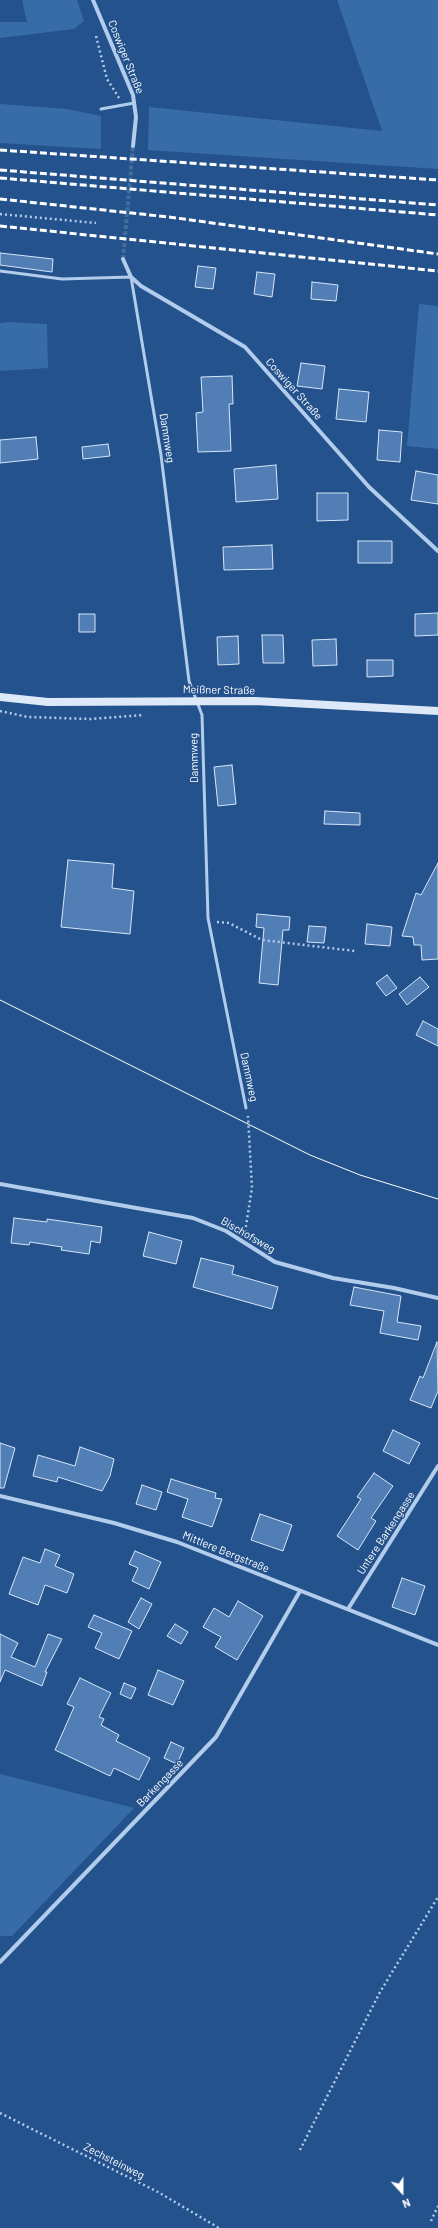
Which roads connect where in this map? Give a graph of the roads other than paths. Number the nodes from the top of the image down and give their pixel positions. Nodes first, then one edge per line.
1 (93, 0) edge
2 (134, 103) junction
3 (101, 109) dead end
4 (133, 146) tunnel mouth
5 (123, 259) tunnel mouth
6 (0, 271) edge
7 (132, 277) junction
8 (438, 551) edge
9 (0, 697) edge
10 (198, 700) junction
11 (438, 711) edge
12 (246, 1108) road end
13 (0, 1184) edge
14 (438, 1298) edge
15 (438, 1466) edge
16 (0, 1496) edge
17 (300, 1591) junction
18 (348, 1609) junction
19 (438, 1645) edge
20 (0, 1962) edge

1 - 2 street, Coswiger Straße
2 - 3 lane
2 - 4 street, Coswiger Straße
5 - 7 street, Coswiger Straße
6 - 7 lane
7 - 8 street, Coswiger Straße
7 - 10 lane, Dammweg
9 - 10 main road, Meißner Straße
10 - 11 main road, Meißner Straße
10 - 12 lane, Dammweg
13 - 14 street, Bischofsweg
15 - 18 street, Untere Barkengasse
16 - 17 street, Mittlere Bergstraße
17 - 18 street, Mittlere Bergstraße
17 - 20 street, Barkengasse
18 - 19 street, Mittlere Bergstraße

